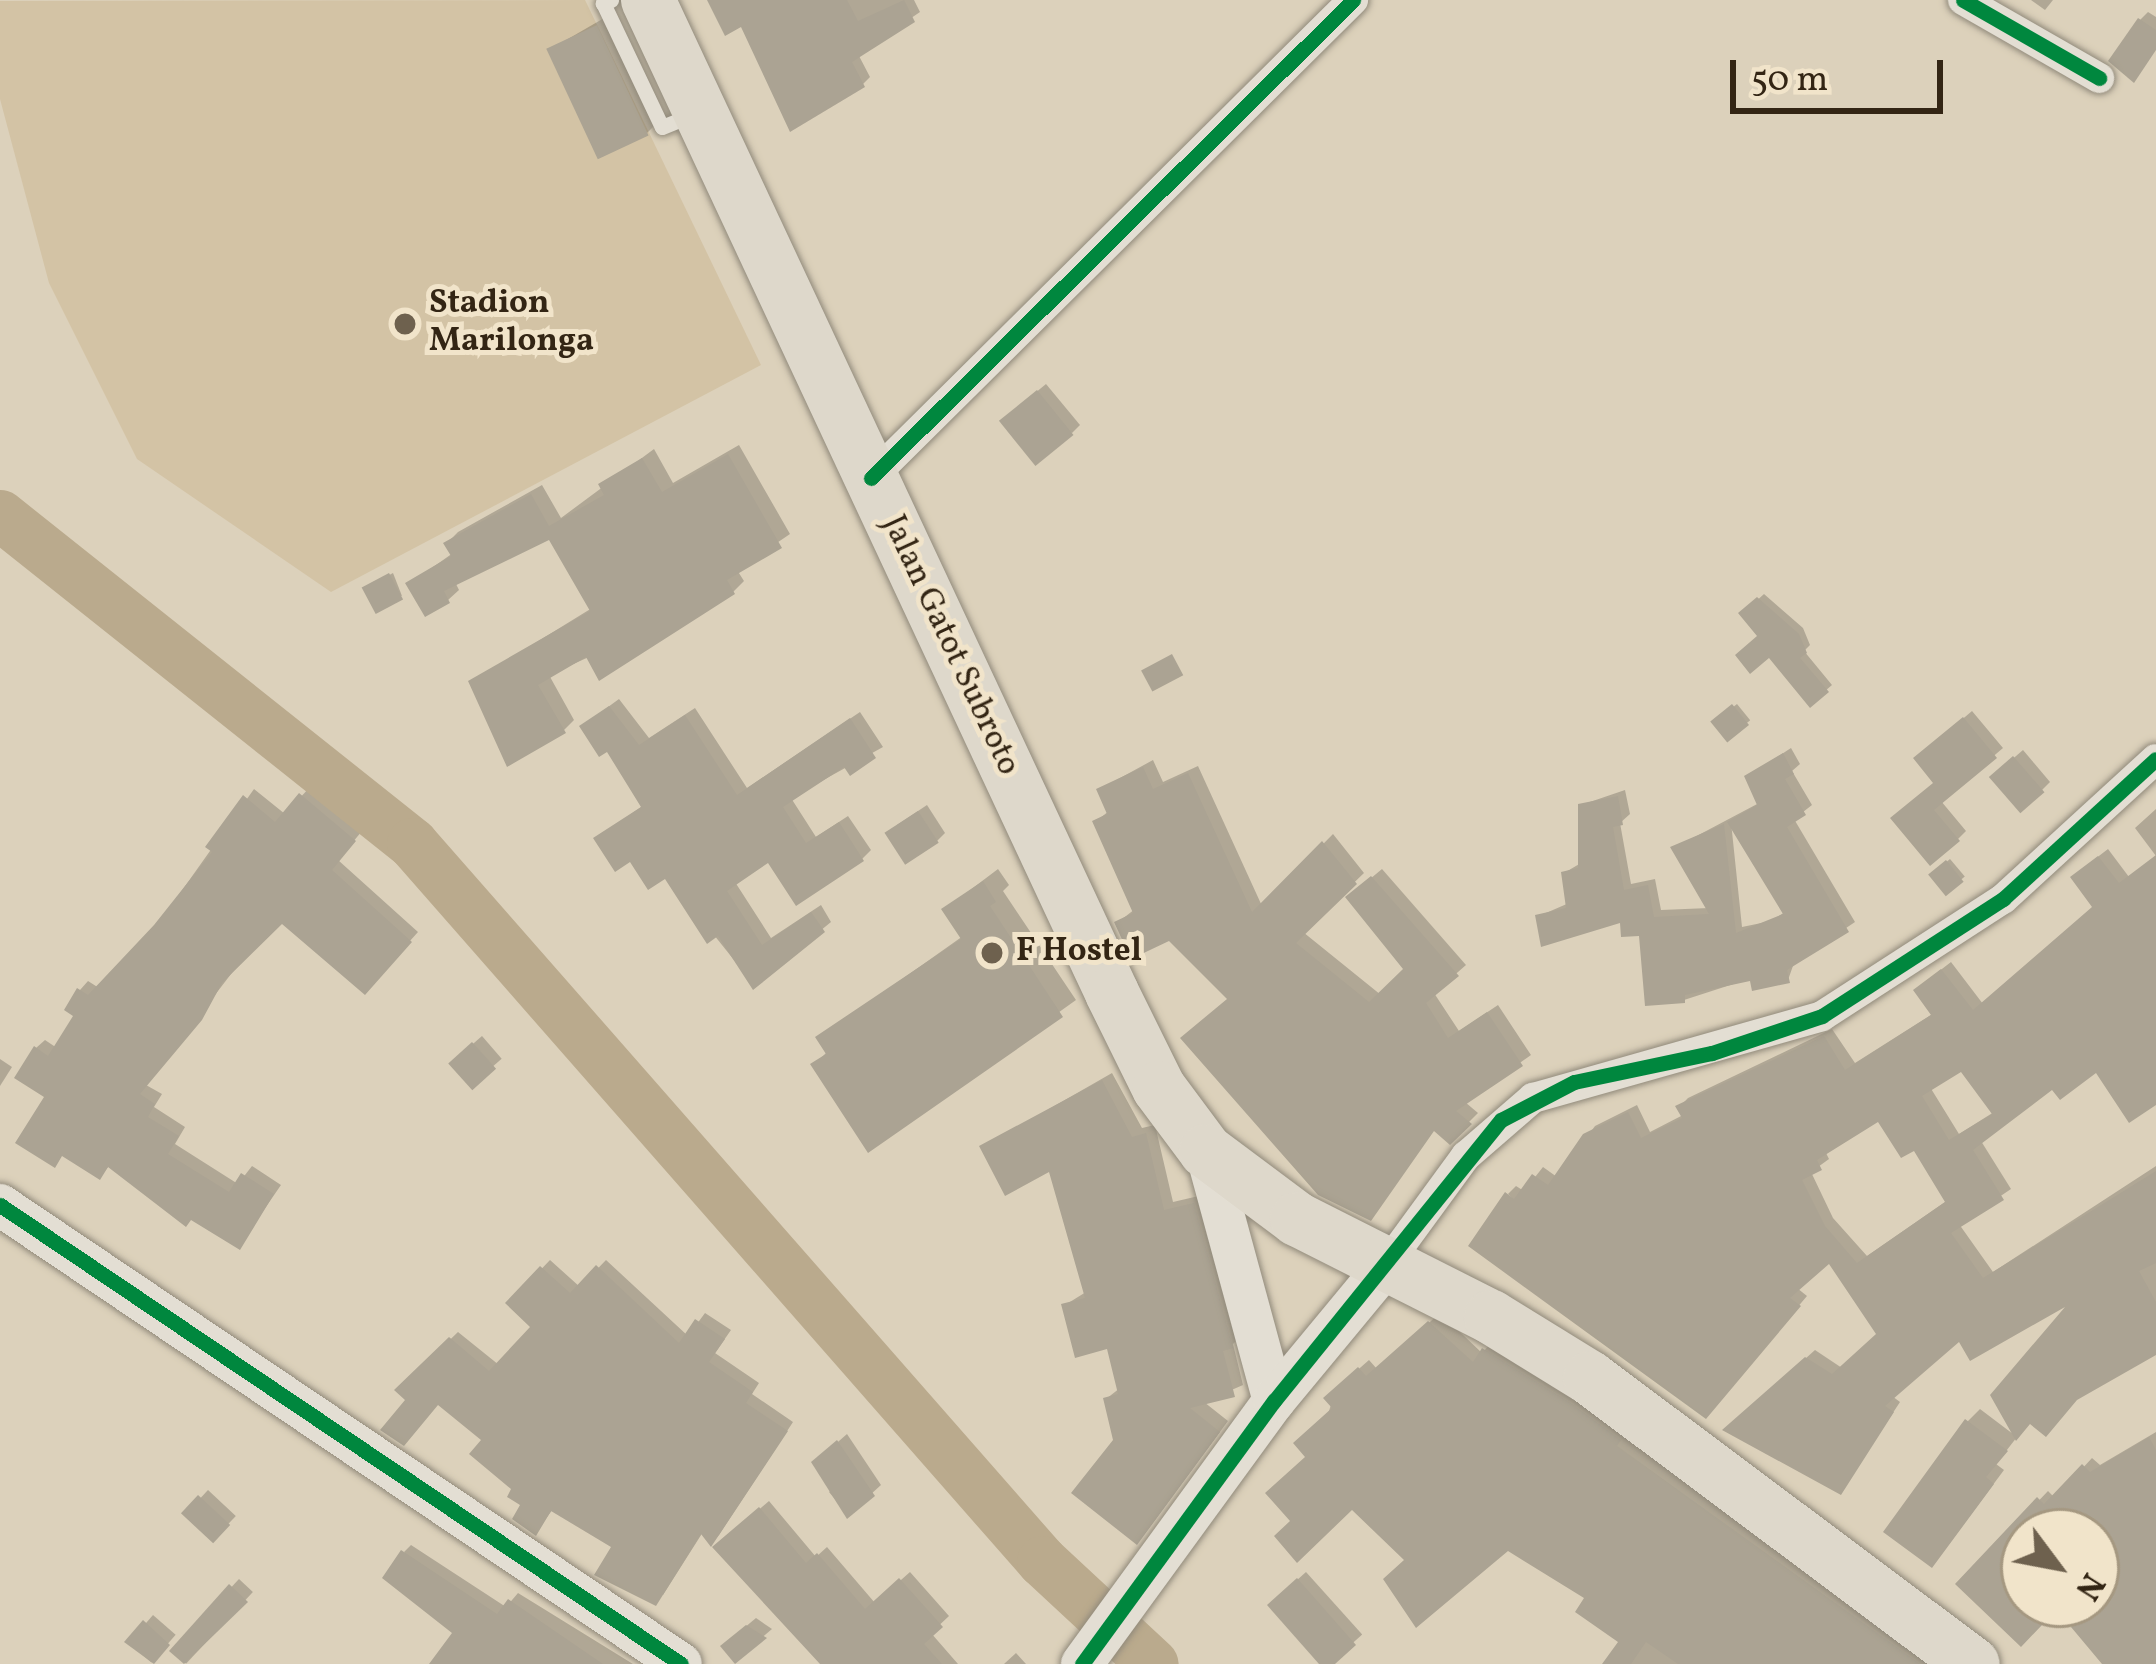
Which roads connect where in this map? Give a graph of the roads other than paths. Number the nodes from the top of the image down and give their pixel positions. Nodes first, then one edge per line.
1 (610, 0) edge
2 (648, 0) edge
3 (1353, 0) edge
4 (1963, 0) edge
5 (2099, 78) dead end
6 (700, 112) junction
7 (871, 478) junction
8 (2156, 759) edge
9 (1206, 1151) junction
10 (0, 1205) edge
11 (1384, 1268) junction
12 (1274, 1401) junction
13 (681, 1664) edge
14 (1082, 1664) edge
15 (1973, 1664) edge

1 - 6 lane
2 - 6 highway, Jalan Gatot Subroto
3 - 7 street
4 - 5 street
6 - 7 highway, Jalan Gatot Subroto
7 - 9 highway, Jalan Gatot Subroto
8 - 11 street
9 - 11 highway, Jalan Gatot Subroto
9 - 12 street
10 - 13 street
11 - 12 street
11 - 15 highway, Jalan Gatot Subroto
12 - 14 street

